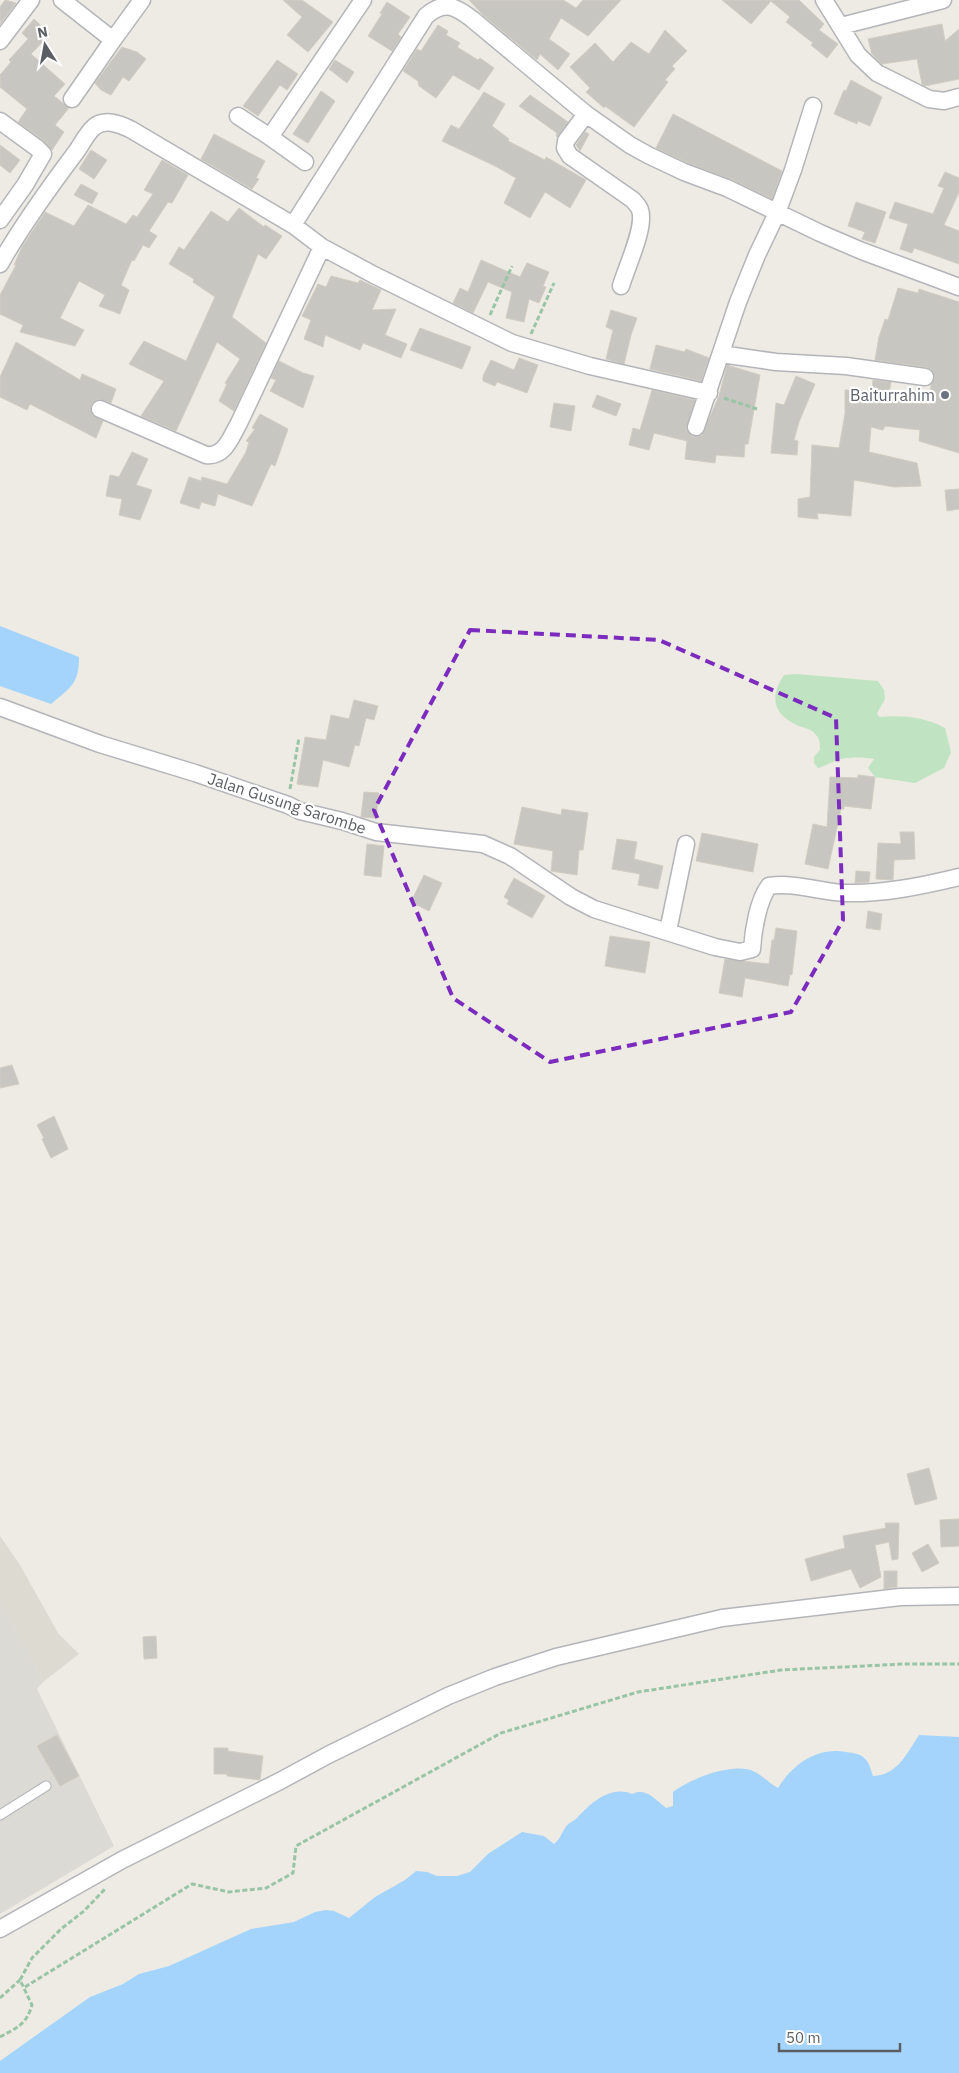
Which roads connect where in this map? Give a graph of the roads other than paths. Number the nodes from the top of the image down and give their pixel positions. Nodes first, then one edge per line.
1 (31, 0) edge
2 (62, 0) edge
3 (142, 0) edge
4 (824, 0) edge
5 (943, 0) edge
6 (356, 2) edge
7 (841, 26) junction
8 (114, 40) junction
9 (0, 42) edge
10 (959, 97) edge
11 (72, 99) dead end
12 (813, 106) dead end
13 (586, 114) junction
14 (238, 116) dead end
15 (0, 122) edge
16 (270, 137) junction
17 (304, 162) dead end
18 (777, 213) junction
19 (0, 220) edge
20 (293, 225) junction
21 (322, 247) junction
22 (0, 264) edge
23 (620, 286) dead end
24 (959, 288) edge
25 (721, 354) junction
26 (925, 377) dead end
27 (709, 393) junction
28 (100, 409) dead end
29 (696, 427) dead end
30 (0, 707) edge
31 (686, 844) dead end
32 (959, 877) edge
33 (668, 931) junction
34 (959, 1596) edge
35 (46, 1786) dead end
36 (0, 1815) edge
37 (0, 1929) edge

1 - 9 street
2 - 8 street
3 - 8 street
4 - 7 street
5 - 7 street
6 - 16 street
7 - 10 street
8 - 11 street
12 - 18 street
13 - 18 street
13 - 20 street
13 - 23 street
14 - 16 street
15 - 19 street
16 - 17 street
18 - 24 street
18 - 25 street
20 - 21 street
20 - 22 street
21 - 27 street
21 - 28 street
25 - 26 street
25 - 27 street
27 - 29 street
30 - 33 street, Jalan Gusung Sarombe
31 - 33 street
32 - 33 street, Jalan Gusung Sarombe
34 - 37 street
35 - 36 lane

